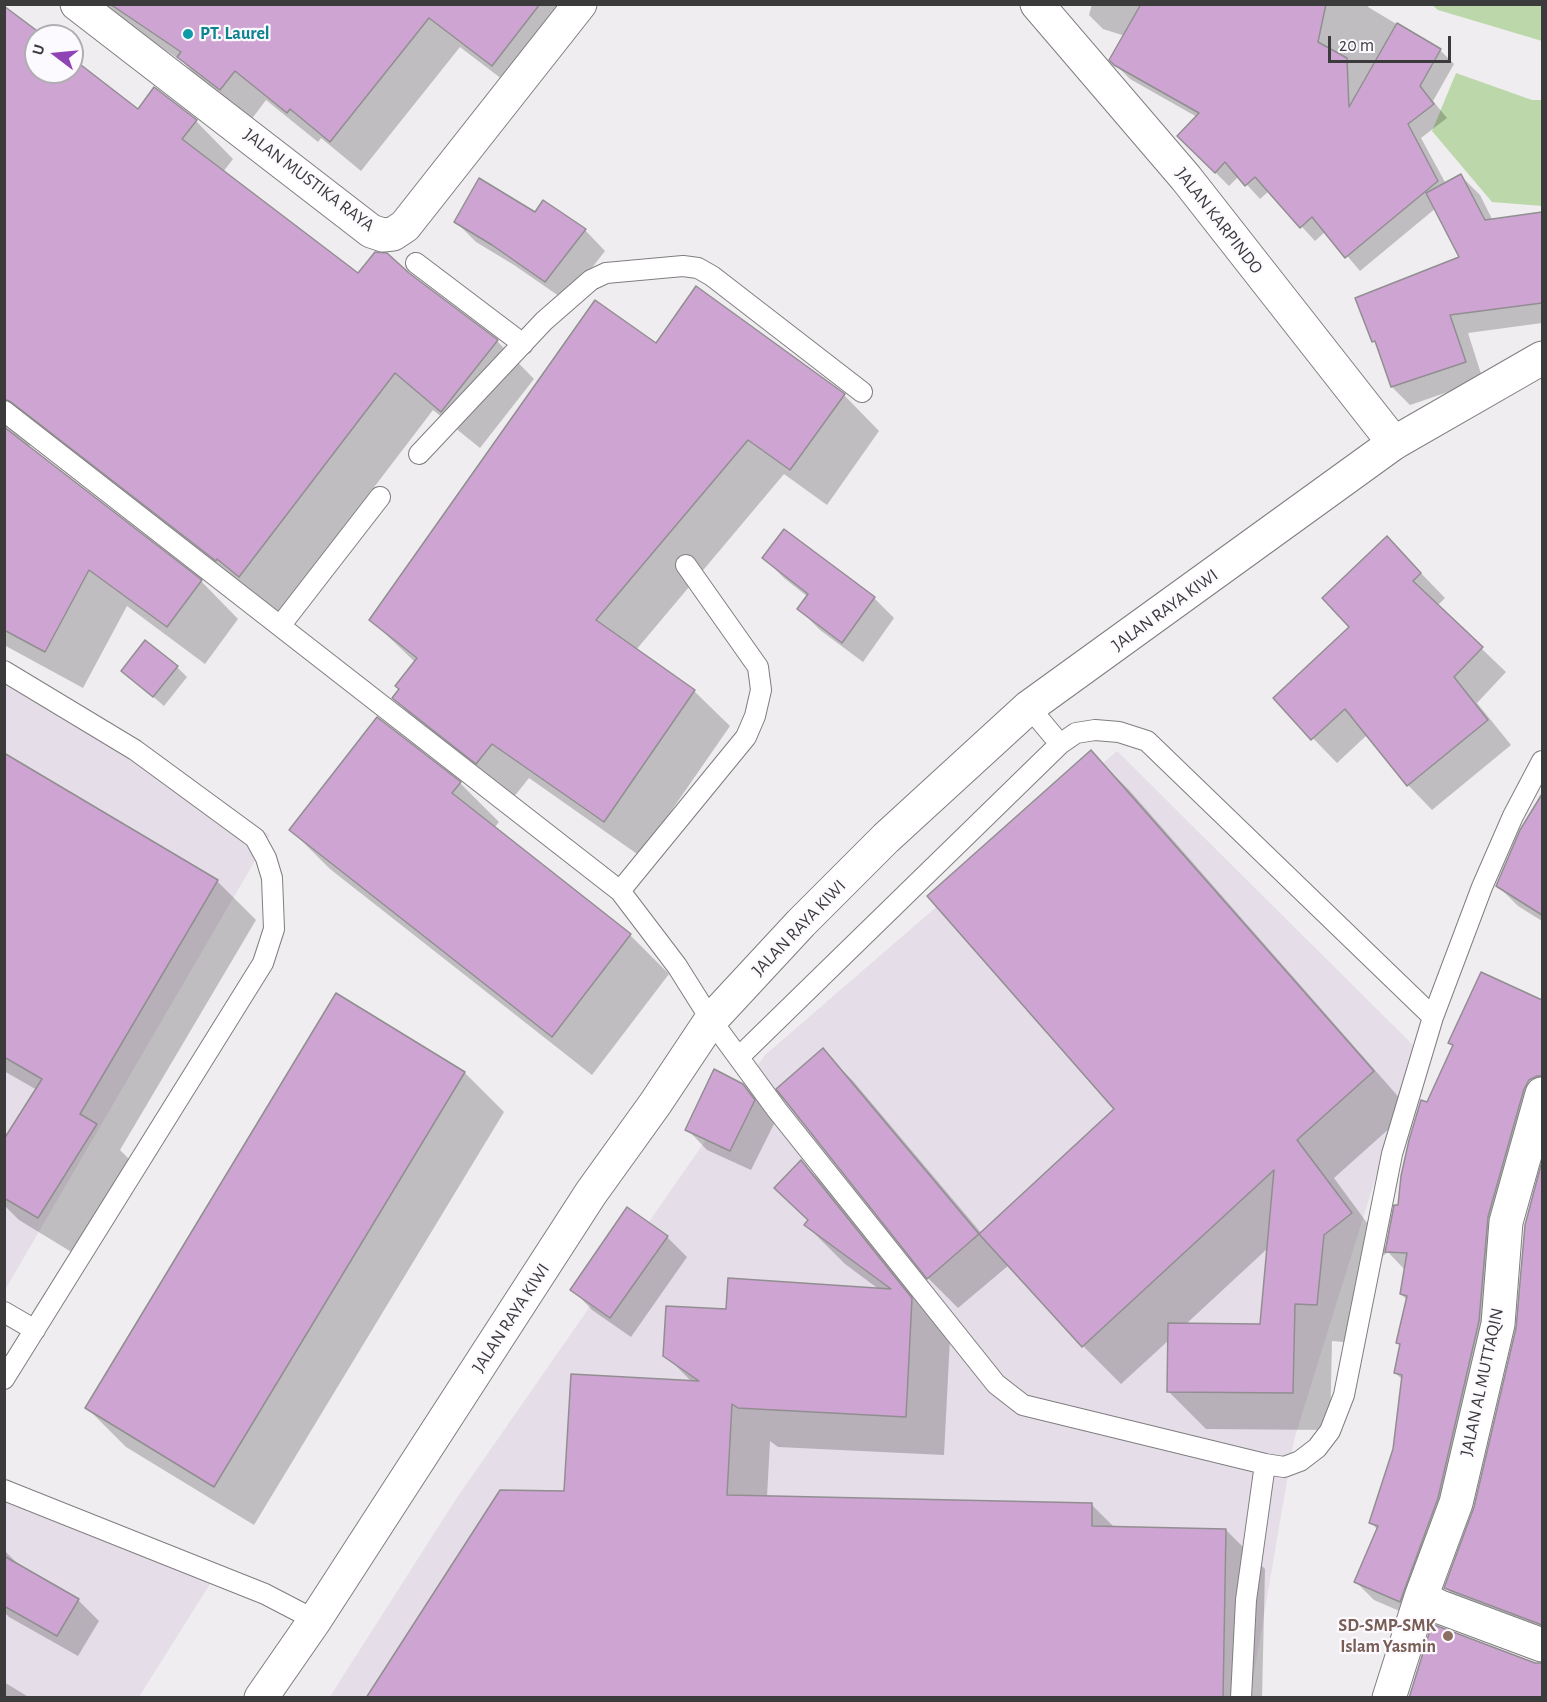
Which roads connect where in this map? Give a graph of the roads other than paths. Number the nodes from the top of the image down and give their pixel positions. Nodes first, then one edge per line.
1 (77, 4) edge
2 (580, 4) edge
3 (1037, 4) edge
4 (416, 262) dead end
5 (523, 344) junction
6 (1542, 358) edge
7 (862, 392) dead end
8 (4, 411) edge
9 (1394, 444) junction
10 (419, 454) dead end
11 (380, 497) dead end
12 (686, 565) dead end
13 (280, 626) junction
14 (4, 671) edge
15 (1029, 707) junction
16 (1060, 744) junction
17 (1542, 761) edge
18 (620, 891) junction
19 (1433, 1017) junction
20 (711, 1020) junction
21 (739, 1057) junction
22 (1542, 1094) edge
23 (4, 1312) edge
24 (35, 1330) junction
25 (4, 1379) edge
26 (1265, 1464) junction
27 (4, 1491) edge
28 (1421, 1597) junction
29 (315, 1620) junction
30 (1542, 1645) edge
31 (261, 1698) edge
32 (1242, 1698) edge
33 (1389, 1698) edge

1 - 2 street, JALAN MUSTIKA RAYA
3 - 9 street, JALAN KARPINDO
4 - 5 lane
5 - 7 lane
5 - 10 lane
6 - 9 street, JALAN RAYA KIWI
8 - 13 lane
9 - 15 street, JALAN RAYA KIWI
11 - 13 lane
12 - 18 lane
13 - 18 lane
14 - 24 lane
15 - 16 lane
15 - 20 street, JALAN RAYA KIWI
16 - 19 lane
16 - 21 lane
17 - 19 lane
18 - 20 lane
19 - 26 lane
20 - 21 lane
20 - 29 street, JALAN RAYA KIWI
21 - 26 lane
22 - 28 street, JALAN AL MUTTAQIN
23 - 24 lane
24 - 25 lane
26 - 32 lane
27 - 29 lane
28 - 30 street
28 - 33 street, JALAN AL MUTTAQIN
29 - 31 street, JALAN RAYA KIWI

